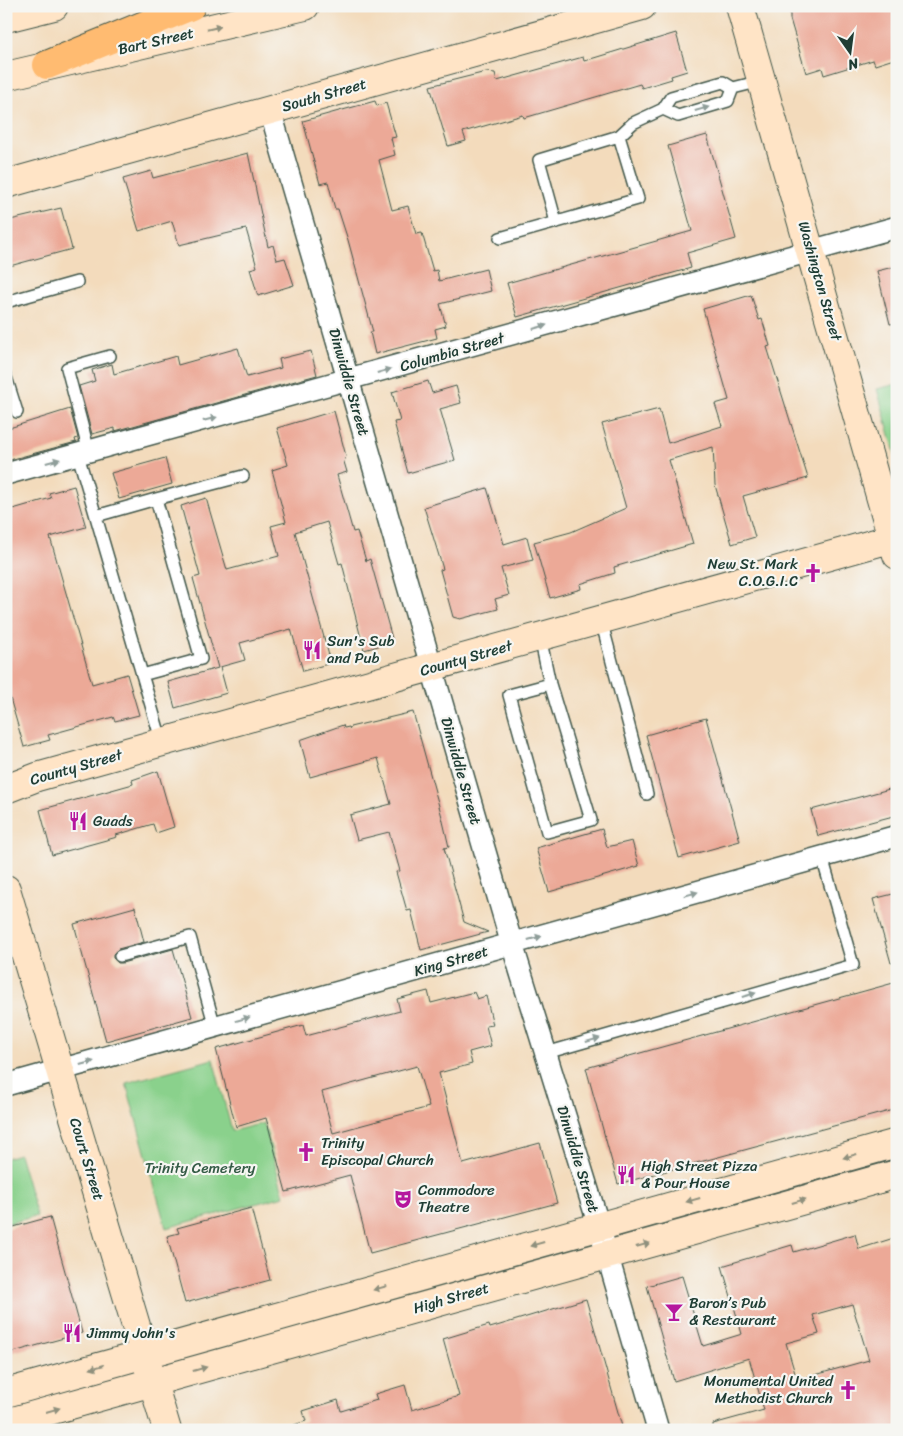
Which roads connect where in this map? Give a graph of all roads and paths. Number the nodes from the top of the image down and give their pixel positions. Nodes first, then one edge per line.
1 (54, 6) edge
2 (191, 6) edge
3 (305, 6) edge
4 (642, 6) edge
5 (740, 6) edge
6 (6, 18) edge
7 (47, 65) junction
8 (6, 76) edge
9 (762, 80) junction
10 (733, 88) junction
11 (663, 109) junction
12 (270, 110) junction
13 (618, 136) junction
14 (6, 184) edge
15 (556, 222) junction
16 (897, 228) edge
17 (500, 238) dead end
18 (812, 252) junction
19 (77, 282) dead end
20 (6, 302) edge
21 (110, 356) dead end
22 (6, 376) edge
23 (349, 381) junction
24 (17, 412) dead end
25 (84, 453) junction
26 (6, 474) edge
27 (243, 476) dead end
28 (156, 499) junction
29 (96, 516) junction
30 (895, 544) edge
31 (601, 620) junction
32 (540, 638) junction
33 (432, 668) junction
34 (142, 675) junction
35 (550, 684) junction
36 (162, 742) junction
37 (6, 789) edge
38 (647, 794) dead end
39 (897, 836) edge
40 (822, 857) junction
41 (6, 889) edge
42 (512, 944) junction
43 (15, 949) edge
44 (120, 956) dead end
45 (214, 1027) junction
46 (546, 1053) junction
47 (60, 1070) junction
48 (6, 1085) edge
49 (897, 1143) edge
50 (897, 1174) edge
51 (600, 1226) junction
52 (608, 1254) junction
53 (144, 1354) junction
54 (153, 1382) junction
55 (6, 1392) edge
56 (6, 1423) edge
57 (166, 1430) edge
58 (658, 1430) edge

1 - 6 main road
2 - 7 highway
7 -> 3 main road, Bart Street
4 - 12 main road, South Street
5 - 9 main road, Washington Street
7 - 8 main road, Bart Street
9 - 10 lane
9 - 18 main road, Washington Street
10 - 11 lane
11 -> 10 lane
11 - 13 lane
12 - 14 main road, South Street
12 - 23 street, Dinwiddie Street
13 - 15 lane
13 - 15 lane
15 - 17 lane
16 - 18 street, Columbia Street
23 -> 18 street, Columbia Street
18 - 30 main road, Washington Street
19 - 20 lane
21 - 25 lane
22 - 24 lane
25 -> 23 street, Columbia Street
23 - 33 street, Dinwiddie Street
26 -> 25 street, Columbia Street
25 - 29 lane
27 - 28 lane
28 - 29 lane
28 - 34 lane
29 - 34 lane
30 - 31 main road, County Street
31 - 32 main road, County Street
31 - 38 lane
32 - 33 main road, County Street
32 - 35 lane
33 - 36 main road, County Street
33 - 42 street, Dinwiddie Street
34 - 36 lane
35 - 35 lane
36 - 37 main road, County Street
39 - 40 street, King Street
42 -> 40 street, King Street
46 -> 40 lane
41 - 43 main road, Court Street
45 -> 42 street, King Street
42 - 46 street, Dinwiddie Street
43 - 47 main road, Court Street
44 - 45 lane
47 -> 45 street, King Street
46 - 51 street, Dinwiddie Street
47 - 48 street, King Street
47 - 53 main road, Court Street
49 -> 51 main road, High Street
52 -> 50 main road, High Street
51 - 52 street, Dinwiddie Street
51 -> 53 main road, High Street
54 -> 52 main road, High Street
52 - 58 street, Dinwiddie Street
53 - 54 main road, Court Street
53 -> 55 main road, High Street
56 -> 54 main road, High Street
54 - 57 main road, Court Street

